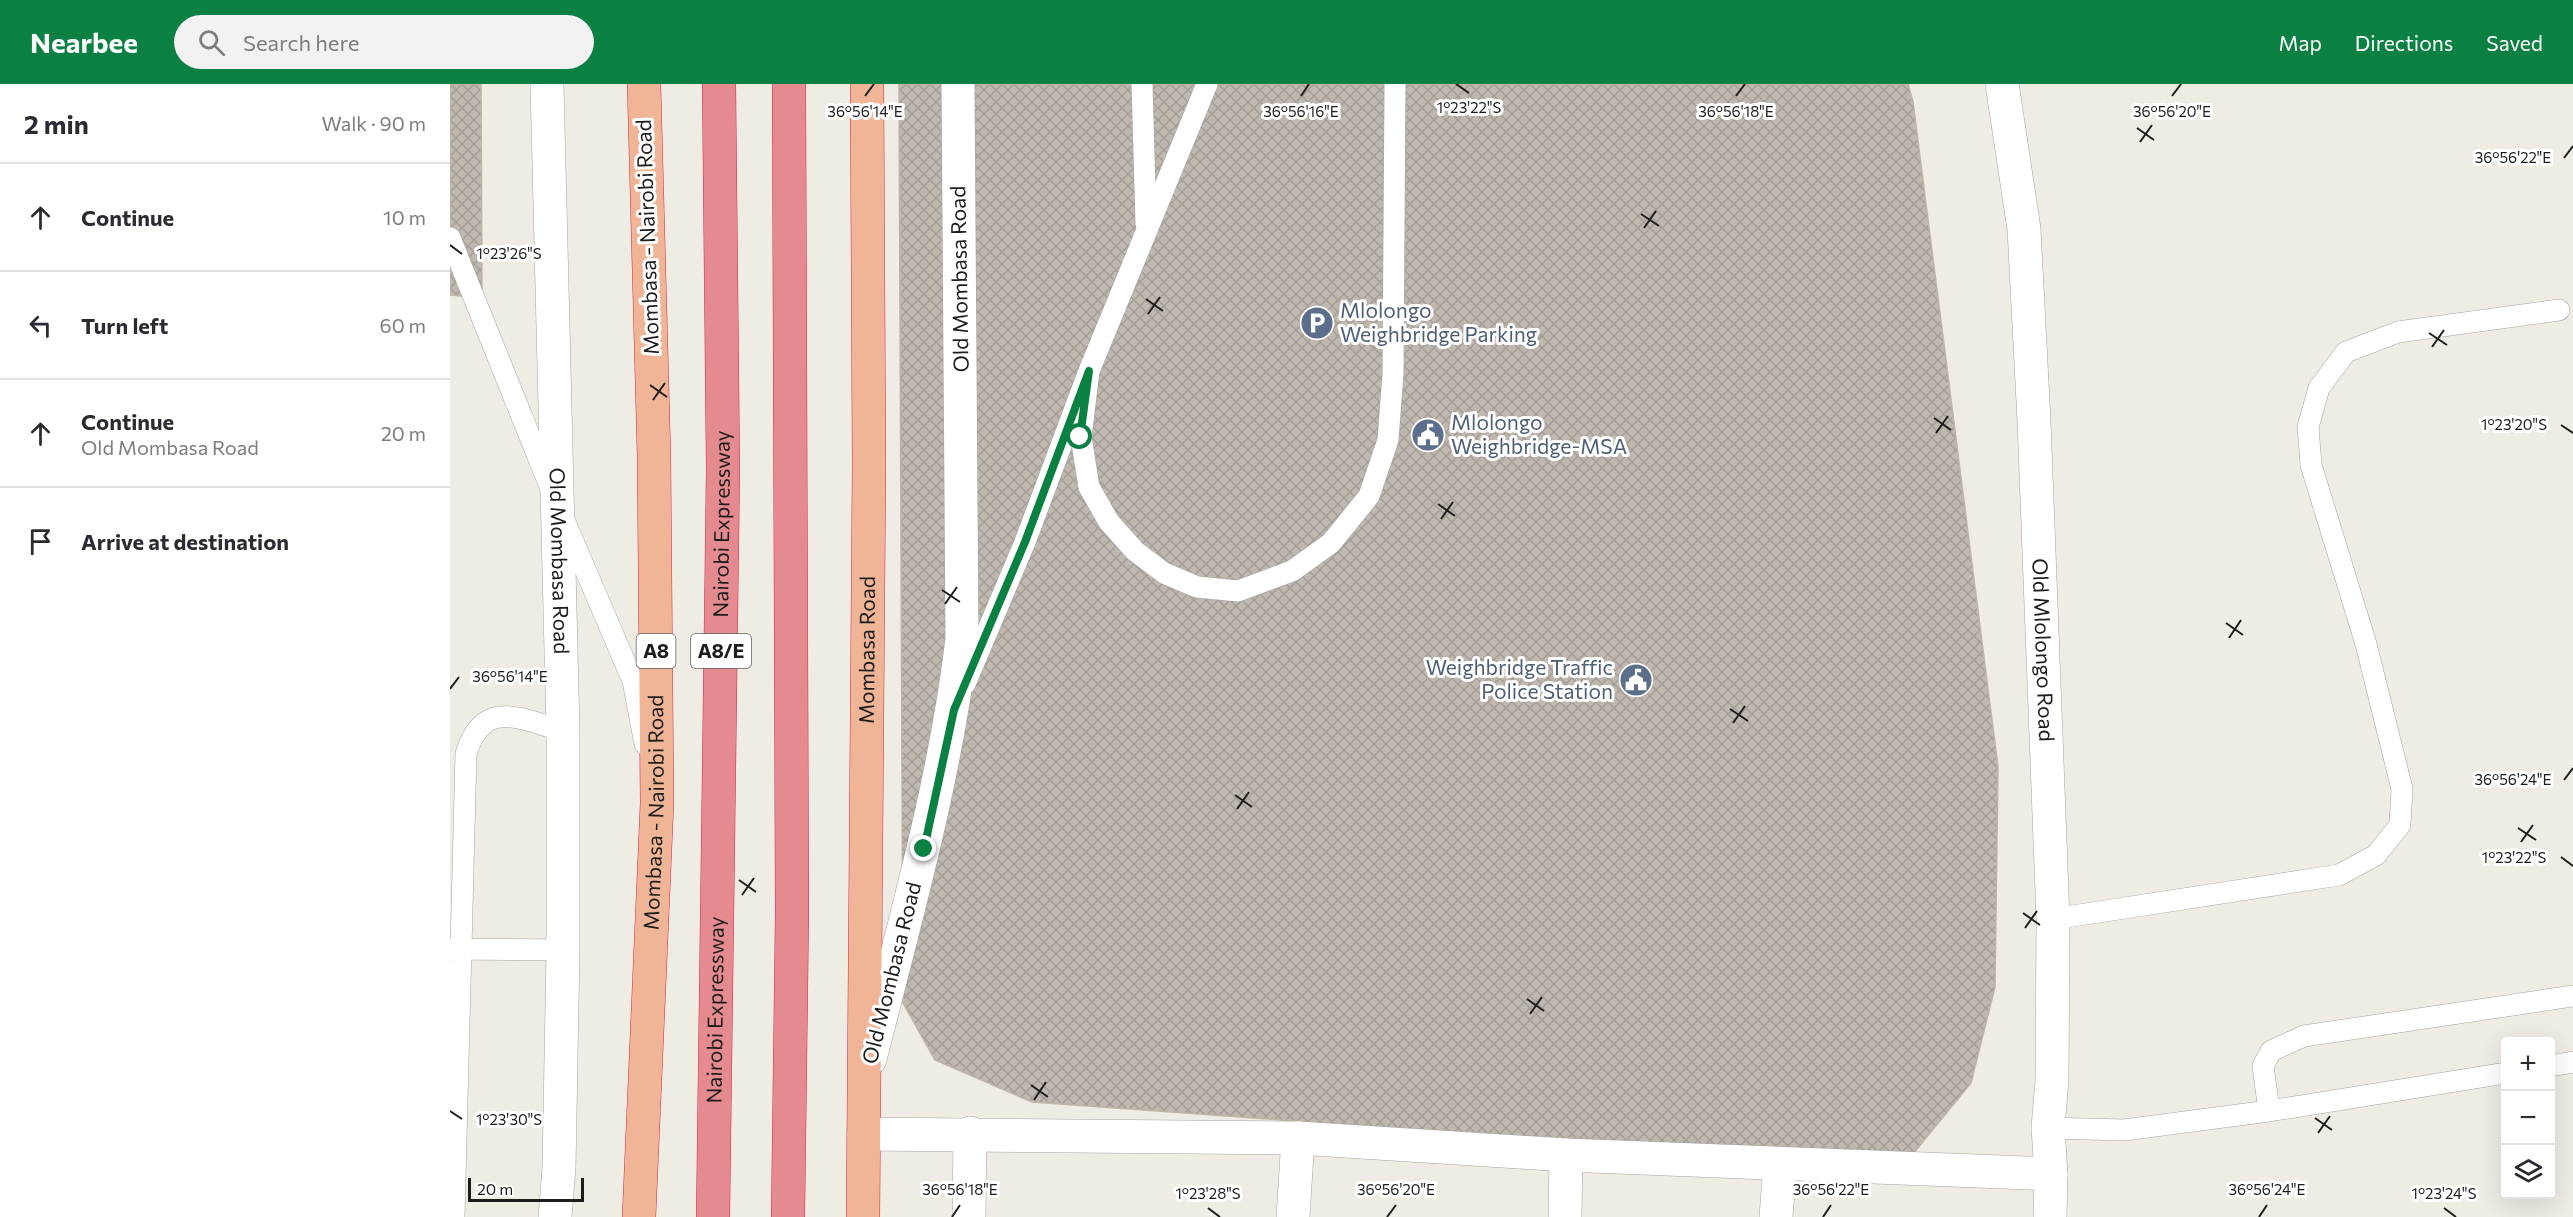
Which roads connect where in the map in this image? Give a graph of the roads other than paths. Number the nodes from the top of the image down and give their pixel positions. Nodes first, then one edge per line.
1 (547, 84) edge
2 (644, 84) edge
3 (719, 84) edge
4 (789, 84) edge
5 (867, 84) edge
6 (958, 84) edge
7 (1142, 84) edge
8 (1207, 84) edge
9 (1395, 84) edge
10 (2002, 84) edge
11 (1147, 231) junction
12 (450, 238) edge
13 (2559, 310) dead end
14 (1089, 371) junction
15 (558, 507) junction
16 (954, 710) junction
17 (563, 731) junction
18 (657, 803) junction
19 (2054, 919) junction
20 (457, 949) edge
21 (563, 950) junction
22 (2573, 996) edge
23 (2573, 1062) edge
24 (2555, 1065) edge
25 (2501, 1074) edge
26 (866, 1075) junction
27 (2269, 1111) junction
28 (2048, 1128) junction
29 (970, 1133) junction
30 (864, 1134) junction
31 (1298, 1138) junction
32 (1566, 1155) junction
33 (1780, 1165) junction
34 (2051, 1173) junction
35 (454, 1217) edge
36 (555, 1217) edge
37 (639, 1217) edge
38 (713, 1217) edge
39 (788, 1217) edge
40 (863, 1217) edge
41 (969, 1217) edge
42 (1293, 1217) edge
43 (1565, 1217) edge
44 (1776, 1217) edge
45 (2049, 1217) edge

1 - 15 street, Old Mombasa Road
2 - 18 highway, Mombasa - Nairobi Road / A8
3 - 38 highway, Nairobi Expressway / A8/E
4 - 39 highway
5 - 26 highway, Mombasa Road
6 - 16 street, Old Mombasa Road
7 - 11 lane
8 - 11 lane
9 - 14 lane
10 - 19 street, Old Mlolongo Road
11 - 14 lane
12 - 15 lane
13 - 19 lane
14 - 16 lane
15 - 17 street, Old Mombasa Road
15 - 18 lane
16 - 26 street, Old Mombasa Road
17 - 20 lane
17 - 21 street, Old Mombasa Road
18 - 37 highway, Mombasa - Nairobi Road / A8
19 - 28 street, Old Mlolongo Road
20 - 21 lane
20 - 35 lane
21 - 36 street, Old Mombasa Road
22 - 27 lane
23 - 24 lane
25 - 27 lane
26 - 30 highway, Mombasa Road
27 - 28 lane
28 - 34 street, Old Mlolongo Road
29 - 30 street
29 - 31 street
29 - 41 street
30 - 40 highway, Mombasa Road
31 - 32 street
31 - 42 street
32 - 33 street
32 - 43 street
33 - 34 street
33 - 44 street
34 - 45 street, Old Mlolongo Road

